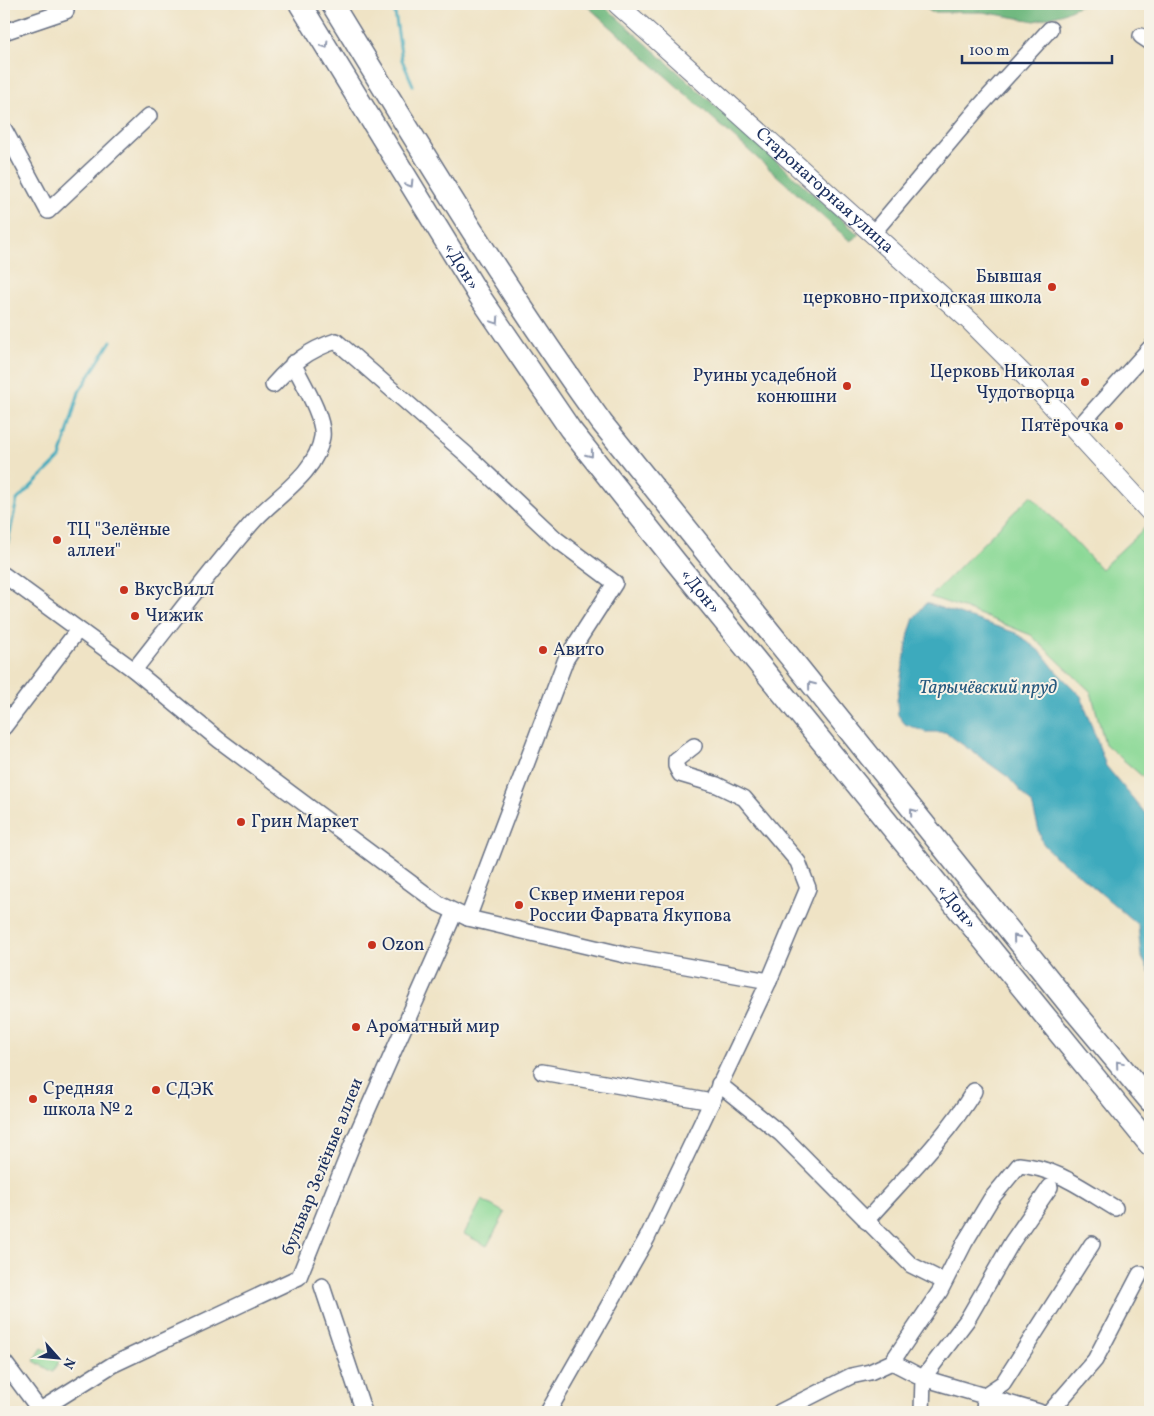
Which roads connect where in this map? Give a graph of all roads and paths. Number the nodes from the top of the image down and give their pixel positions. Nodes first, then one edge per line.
1 (300, 4) edge
2 (332, 4) edge
3 (617, 4) edge
4 (66, 11) dead end
5 (1050, 29) dead end
6 (4, 32) edge
7 (149, 116) dead end
8 (4, 129) edge
9 (873, 233) junction
10 (1150, 348) edge
11 (293, 363) junction
12 (273, 385) dead end
13 (1076, 430) junction
14 (1150, 512) edge
15 (7, 577) edge
16 (78, 630) junction
17 (134, 670) junction
18 (4, 727) edge
19 (694, 746) dead end
20 (462, 915) junction
21 (769, 981) junction
22 (542, 1072) dead end
23 (719, 1084) junction
24 (974, 1091) dead end
25 (1150, 1101) edge
26 (712, 1102) junction
27 (1150, 1144) edge
28 (1050, 1187) dead end
29 (1115, 1208) dead end
30 (866, 1221) junction
31 (1092, 1244) dead end
32 (1140, 1274) dead end
33 (943, 1281) junction
34 (322, 1286) dead end
35 (4, 1362) edge
36 (892, 1362) junction
37 (923, 1378) junction
38 (985, 1395) junction
39 (38, 1411) edge
40 (364, 1412) edge
41 (548, 1412) edge
42 (780, 1412) edge
43 (922, 1412) edge
44 (984, 1412) edge
45 (1039, 1412) edge
46 (1050, 1412) edge

1 -> 27 highway, «Дон»
25 -> 2 highway, «Дон»
3 - 9 main road, Старонагорная улица
4 - 6 street
5 - 9 street
7 - 8 street
9 - 13 main road, Старонагорная улица
10 - 13 street
11 - 12 street
11 - 17 street
11 - 20 street, бульвар Зелёные аллеи
13 - 14 main road, Старонагорная улица
15 - 16 street
16 - 17 street
16 - 18 street
17 - 20 street
19 - 21 street
20 - 21 street
20 - 39 street, бульвар Зелёные аллеи
21 - 23 street
22 - 26 street
23 - 26 street
23 - 30 street
24 - 30 street
26 - 41 street
28 - 37 street
29 - 33 street
30 - 33 street
31 - 38 street
32 - 46 street
33 - 36 street
34 - 40 street
35 - 39 street
36 - 37 street
36 - 42 street
37 - 38 street
37 - 43 street
38 - 44 street
38 - 45 street

